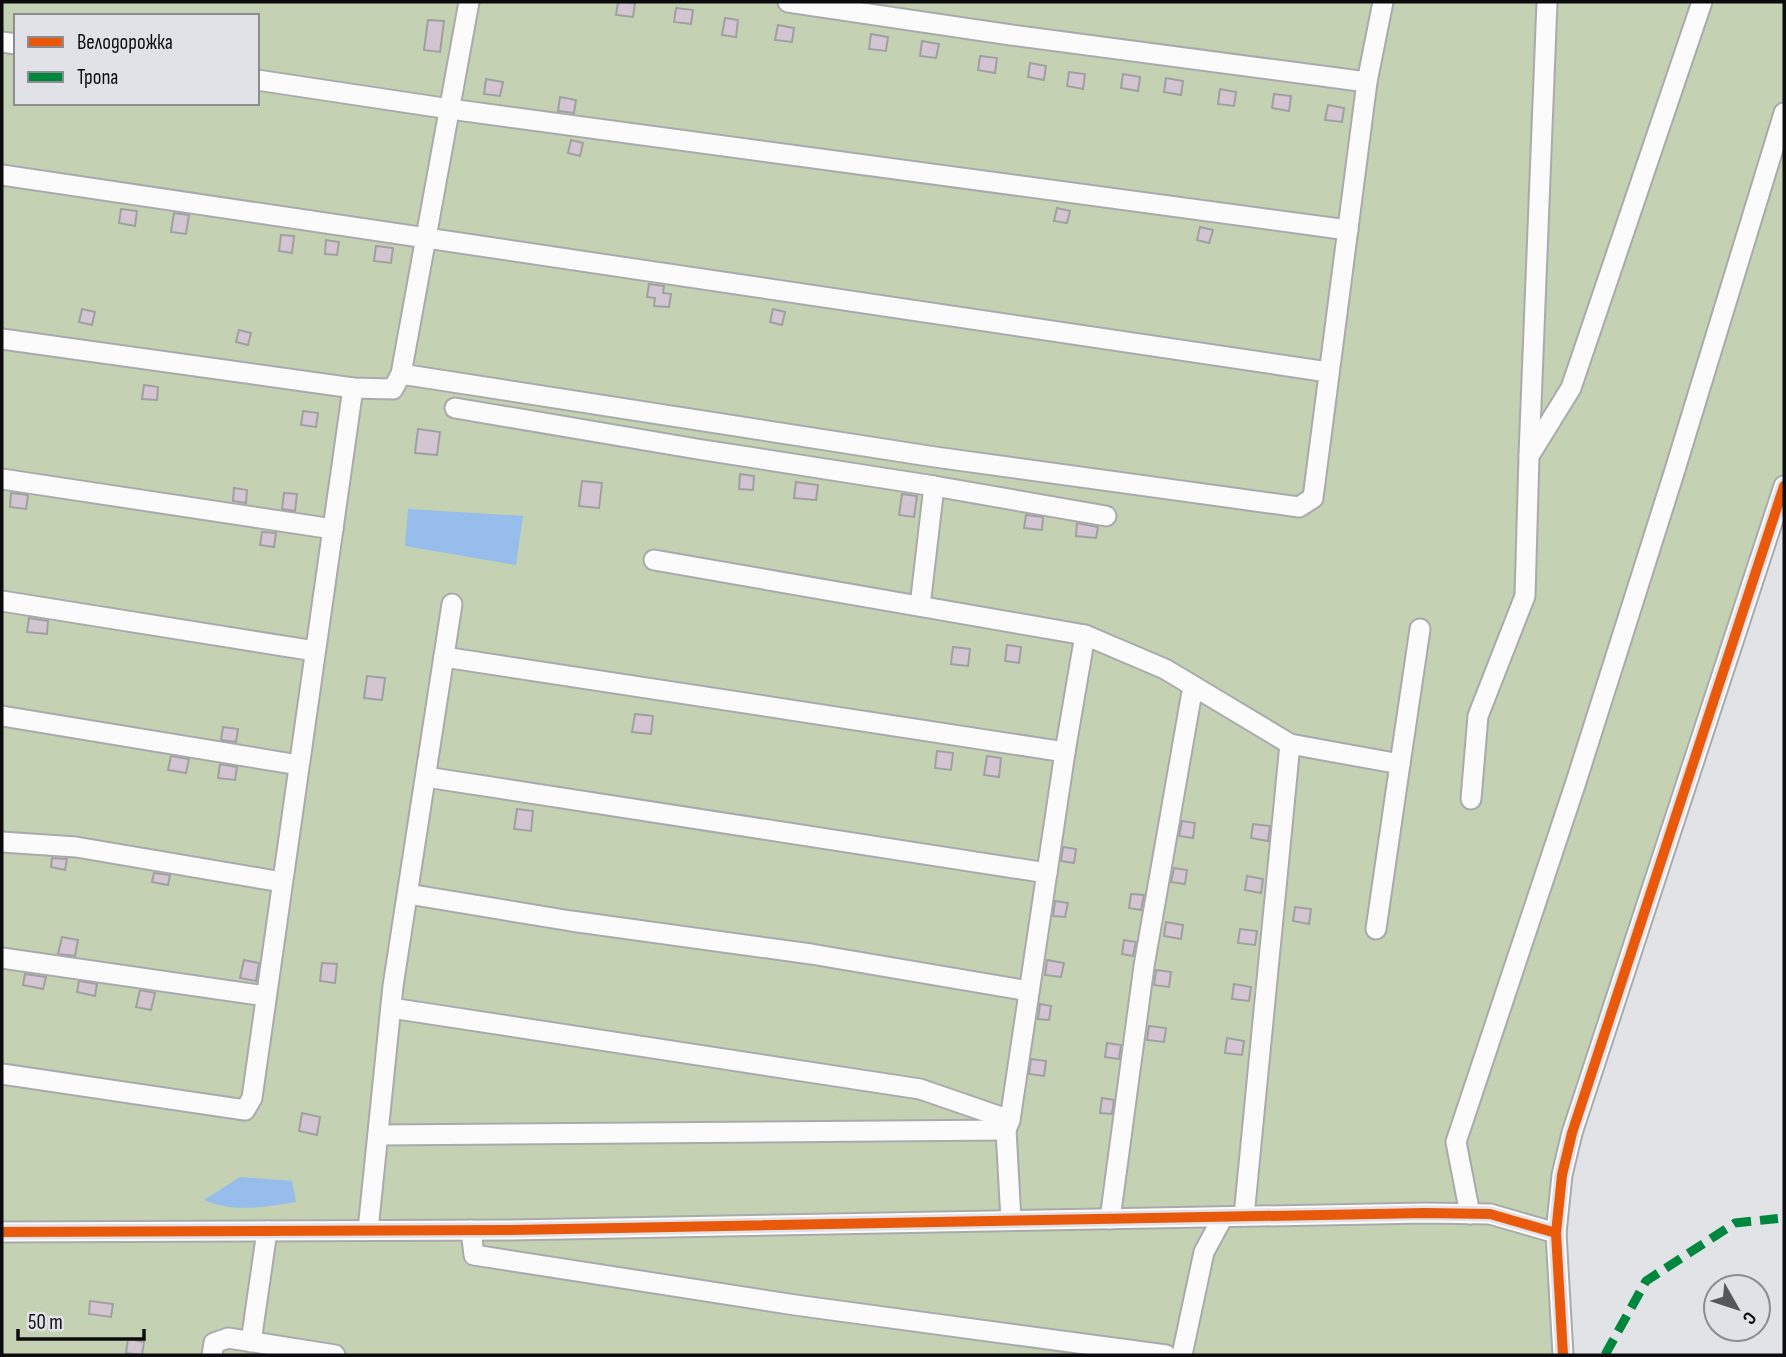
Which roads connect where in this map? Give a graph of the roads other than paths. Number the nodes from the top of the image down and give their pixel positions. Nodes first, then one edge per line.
1 (469, 2) edge
2 (788, 2) edge
3 (1383, 2) edge
4 (1547, 2) edge
5 (1702, 2) edge
6 (259, 80) edge
7 (1367, 82) junction
8 (450, 108) junction
9 (1784, 113) edge
10 (2, 175) edge
11 (1349, 230) junction
12 (426, 237) junction
13 (2, 339) edge
14 (1328, 372) junction
15 (401, 374) junction
16 (353, 388) junction
17 (455, 408) dead end
18 (1529, 456) junction
19 (2, 479) edge
20 (933, 486) junction
21 (1784, 486) edge
22 (1106, 516) dead end
23 (333, 529) junction
24 (654, 560) dead end
25 (2, 601) edge
26 (452, 604) dead end
27 (920, 606) junction
28 (1420, 629) dead end
29 (1085, 635) junction
30 (315, 651) junction
31 (444, 657) junction
32 (1193, 686) junction
33 (2, 716) edge
34 (1290, 744) junction
35 (1065, 752) junction
36 (1400, 764) junction
37 (299, 765) junction
38 (426, 777) junction
39 (1471, 799) dead end
40 (2, 842) edge
41 (1047, 873) junction
42 (282, 882) junction
43 (408, 894) junction
44 (1376, 929) dead end
45 (2, 958) edge
46 (1029, 991) junction
47 (266, 996) junction
48 (391, 1009) junction
49 (2, 1074) edge
50 (1008, 1125) junction
51 (378, 1135) junction
52 (1470, 1214) junction
53 (1244, 1216) junction
54 (1223, 1217) junction
55 (1110, 1219) junction
56 (1012, 1220) junction
57 (368, 1230) junction
58 (471, 1230) junction
59 (267, 1231) junction
60 (2, 1232) edge
61 (1556, 1233) junction
62 (251, 1342) junction
63 (212, 1355) edge
64 (335, 1355) edge
65 (1166, 1355) edge
66 (1182, 1355) edge
67 (1563, 1355) edge

1 - 8 street
2 - 7 street
3 - 7 street
4 - 18 street
5 - 18 street
6 - 8 street
7 - 11 street
8 - 11 street
8 - 12 street
9 - 52 street
10 - 12 street
11 - 14 street
12 - 14 street
12 - 15 street
13 - 16 street
14 - 15 street
15 - 16 street
16 - 23 street
17 - 20 street
18 - 39 street
19 - 23 street
20 - 22 street
20 - 27 street
21 - 61 street
23 - 30 street
24 - 27 street
25 - 30 street
26 - 31 street
27 - 29 street
28 - 36 street
29 - 32 street
29 - 35 street
30 - 37 street
31 - 35 street
31 - 38 street
32 - 34 street
32 - 55 street
33 - 37 street
34 - 36 street
34 - 53 street
35 - 41 street
36 - 44 street
37 - 42 street
38 - 41 street
38 - 43 street
40 - 42 street
41 - 46 street
42 - 47 street
43 - 46 street
43 - 48 street
45 - 47 street
46 - 50 street
47 - 49 street
48 - 50 street
48 - 51 street
50 - 51 street
50 - 56 street
51 - 57 street
52 - 53 street
52 - 61 street
53 - 54 street
54 - 55 street
54 - 66 street
55 - 56 street
56 - 58 street
57 - 58 street
57 - 59 street
58 - 65 street
59 - 60 street
59 - 62 street
61 - 67 street
62 - 63 street
62 - 64 street

